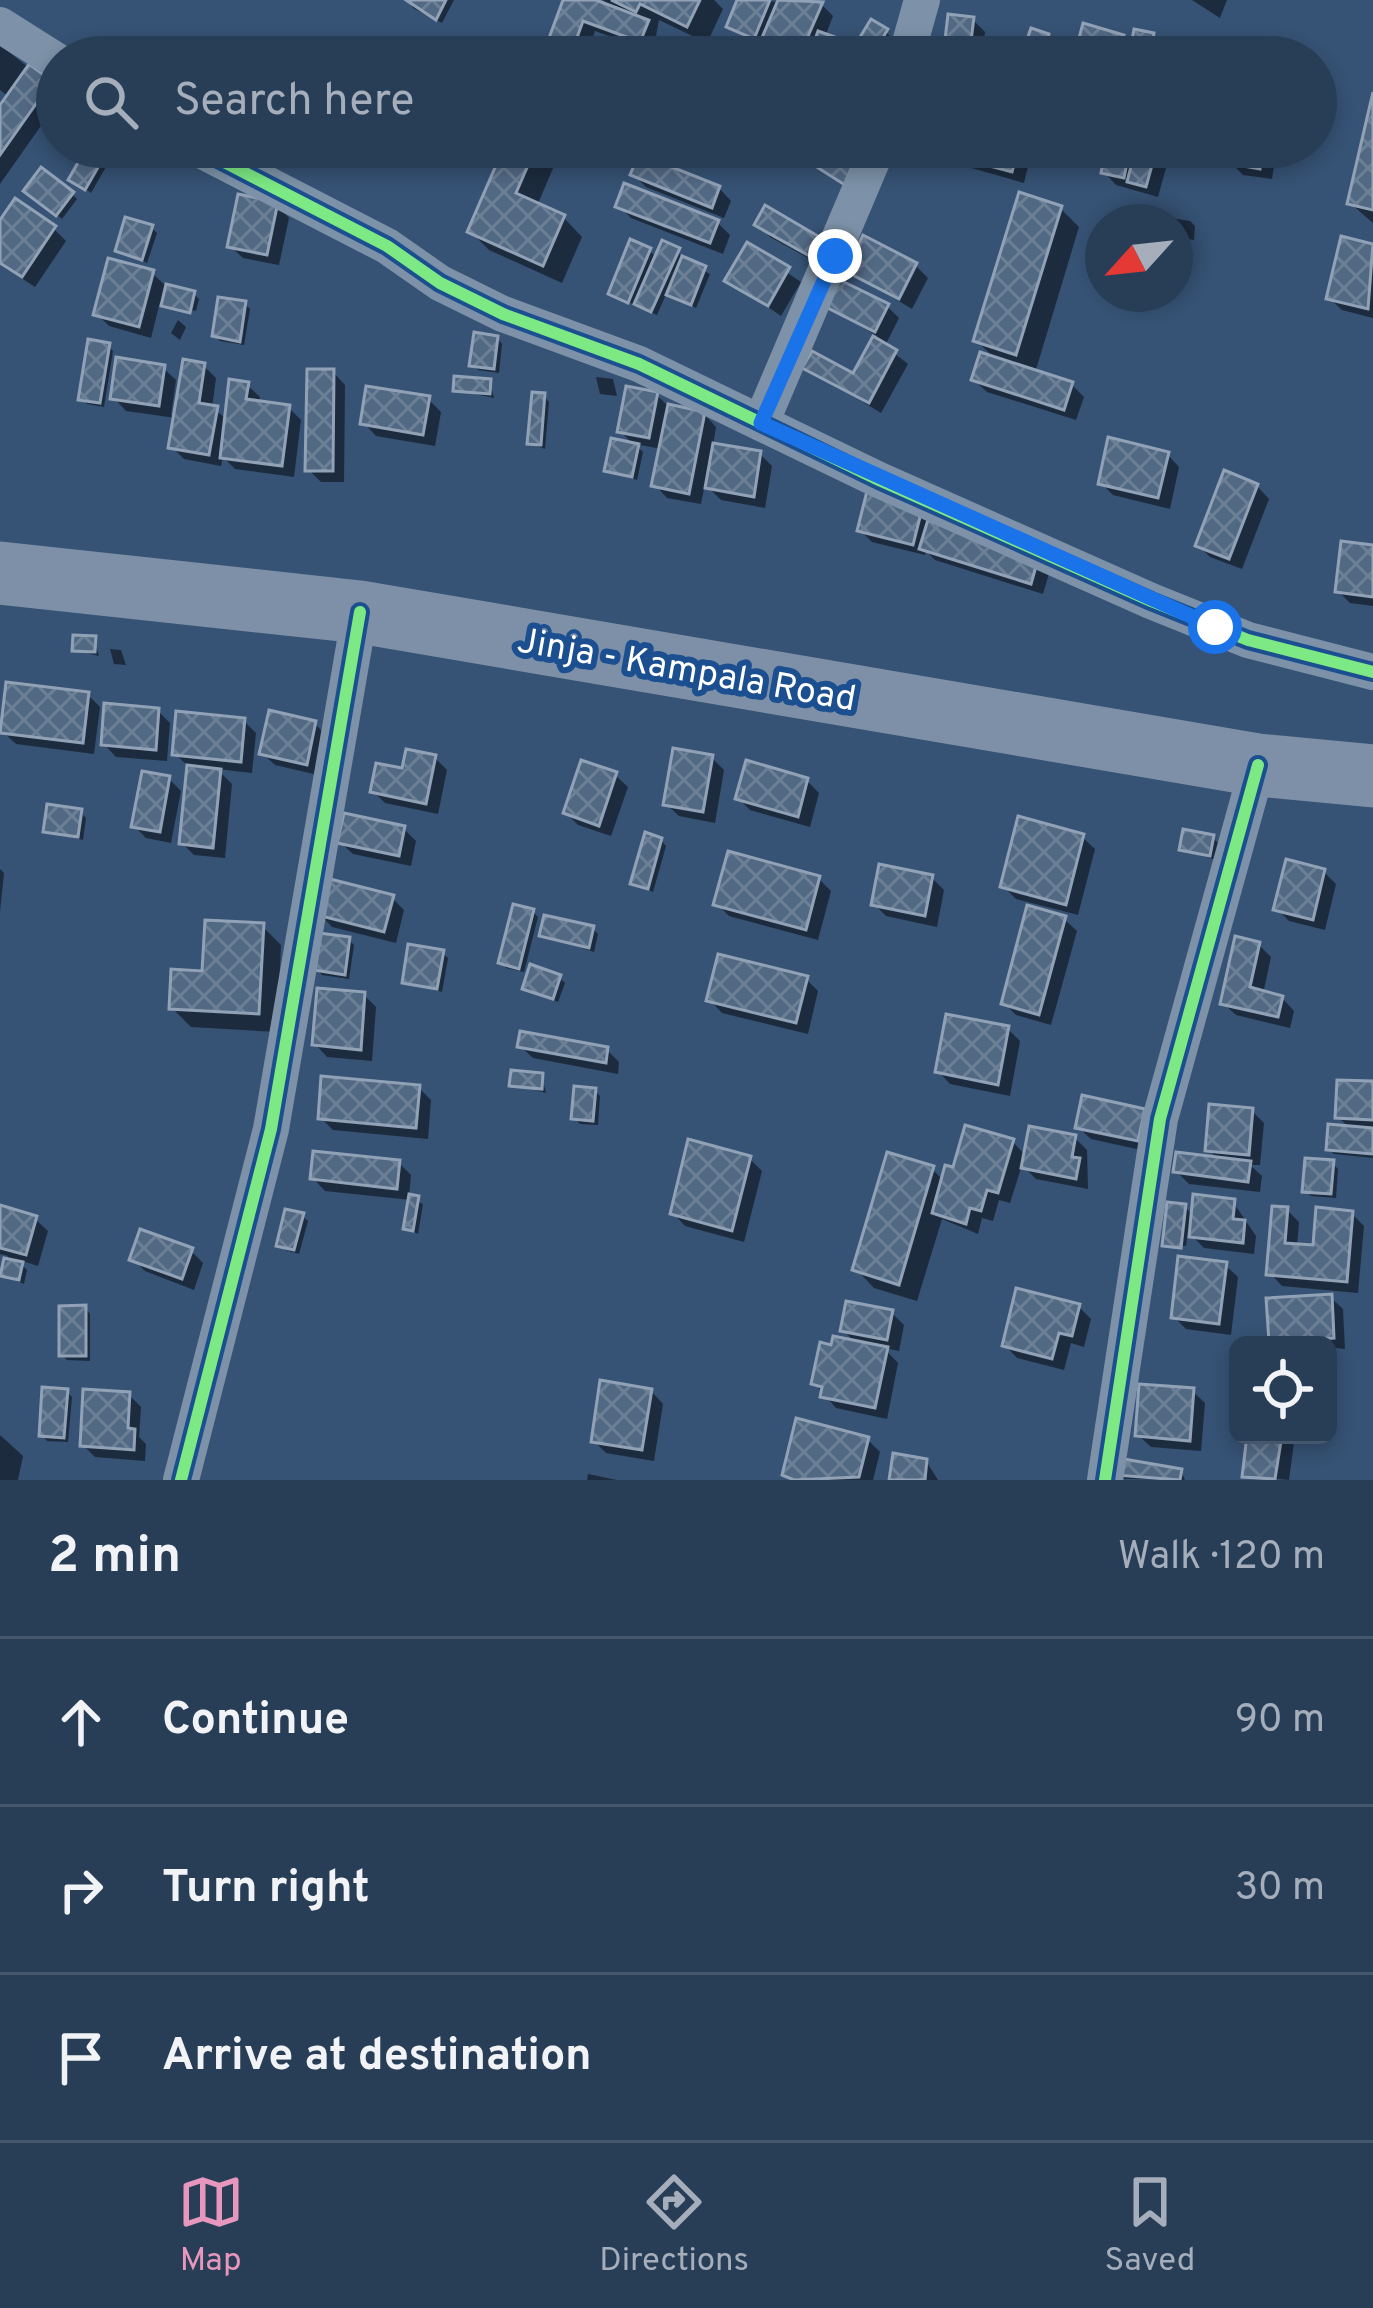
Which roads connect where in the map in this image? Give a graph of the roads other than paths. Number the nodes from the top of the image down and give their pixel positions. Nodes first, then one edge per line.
1 (922, 0) edge
2 (0, 25) edge
3 (912, 36) edge
4 (36, 48) edge
5 (236, 168) edge
6 (869, 168) edge
7 (761, 423) junction
8 (0, 573) edge
9 (360, 612) junction
10 (1373, 672) edge
11 (1258, 765) junction
12 (1373, 776) edge
13 (181, 1480) edge
14 (1105, 1480) edge

1 - 3 street
2 - 4 street
5 - 7 street
6 - 7 street
7 - 10 street
8 - 9 highway, Jinja - Kampala Road
9 - 11 highway, Jinja - Kampala Road
9 - 13 street
11 - 12 highway, Jinja - Kampala Road
11 - 14 street

